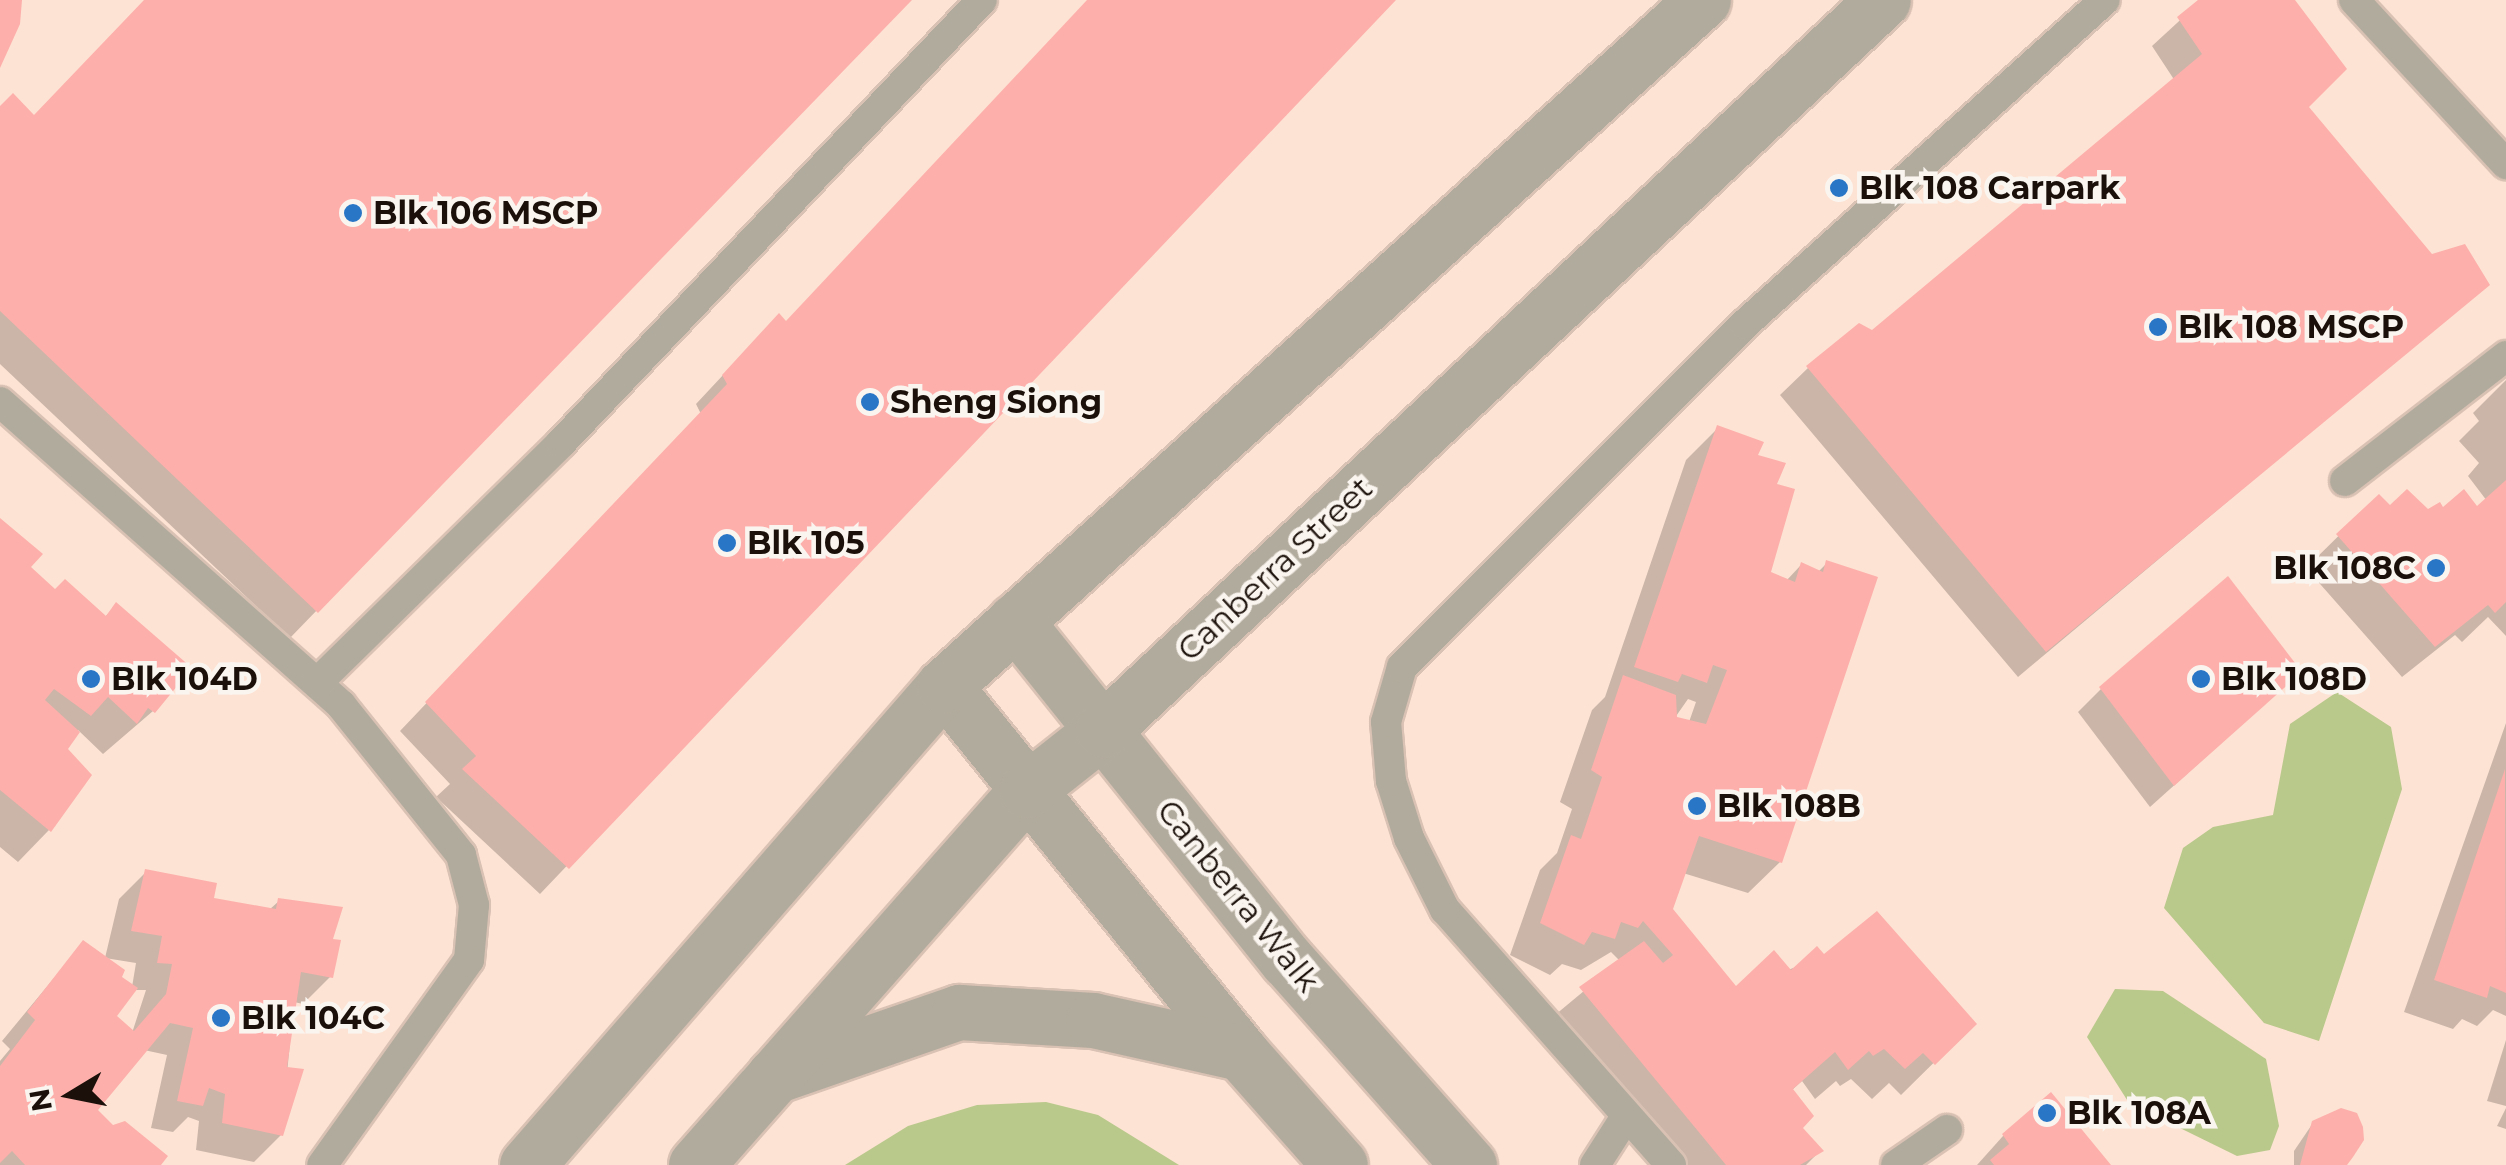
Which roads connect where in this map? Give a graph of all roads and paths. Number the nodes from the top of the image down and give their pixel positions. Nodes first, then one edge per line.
1 (982, 0) edge
2 (1703, 0) edge
3 (1884, 0) edge
4 (2105, 0) edge
5 (2354, 0) edge
6 (2506, 164) edge
7 (2506, 356) edge
8 (0, 402) edge
9 (2344, 481) dead end
10 (1015, 621) junction
11 (317, 683) junction
12 (944, 686) junction
13 (1103, 730) junction
14 (1027, 790) junction
15 (1240, 1054) junction
16 (766, 1079) junction
17 (1625, 1118) junction
18 (1948, 1130) dead end
19 (322, 1165) edge
20 (527, 1165) edge
21 (696, 1165) edge
22 (1340, 1165) edge
23 (1469, 1165) edge
24 (1595, 1165) edge
25 (1671, 1165) edge
26 (1896, 1165) edge

1 - 11 lane
2 - 10 street
3 - 13 street, Canberra Street
4 - 17 lane
5 - 6 lane
7 - 9 lane
8 - 11 lane
10 - 12 street
10 - 13 street, Canberra Walk
11 - 19 lane
12 - 14 street
12 - 20 street
13 - 14 street, Canberra Street
13 - 23 street, Canberra Walk
14 - 15 street
14 - 16 street, Canberra Street
15 - 16 street
15 - 22 street
16 - 21 street, Canberra Street
17 - 24 lane
17 - 25 lane
18 - 26 lane

